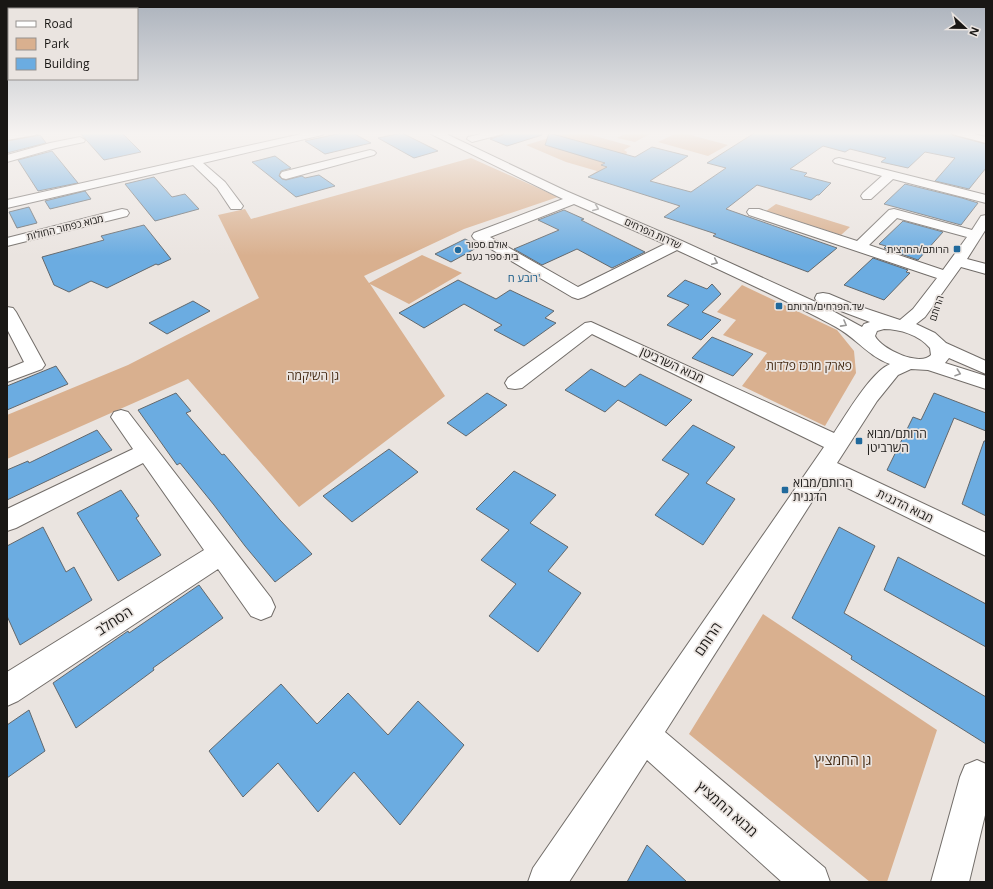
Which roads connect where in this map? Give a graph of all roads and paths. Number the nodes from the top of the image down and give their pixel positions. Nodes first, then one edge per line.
1 (108, 173) edge
2 (140, 173) edge
3 (209, 173) edge
4 (292, 173) edge
5 (536, 173) edge
6 (542, 173) edge
7 (891, 174) joint
8 (286, 175) dead end
9 (574, 189) junction
10 (7, 196) edge
11 (867, 196) dead end
12 (986, 199) edge
13 (7, 204) edge
14 (236, 206) dead end
15 (754, 212) dead end
16 (122, 213) dead end
17 (986, 219) edge
18 (975, 235) junction
19 (7, 242) edge
20 (677, 244) junction
21 (859, 247) junction
22 (958, 261) junction
23 (986, 269) edge
24 (947, 276) junction
25 (7, 312) edge
26 (897, 325) junction
27 (936, 344) junction
28 (872, 346) junction
29 (909, 364) junction
30 (929, 364) junction
31 (986, 368) edge
32 (7, 376) edge
33 (515, 383) dead end
34 (986, 384) edge
35 (870, 396) junction
36 (121, 417) dead end
37 (146, 452) junction
38 (831, 455) junction
39 (7, 521) edge
40 (986, 545) edge
41 (221, 553) junction
42 (261, 607) dead end
43 (7, 690) edge
44 (644, 735) junction
45 (977, 777) dead end
46 (547, 882) edge
47 (811, 882) edge
48 (950, 882) edge

1 - 10 street
2 - 13 street
3 - 14 street
4 - 8 street
5 - 9 street, שדרות הפרחים
6 - 9 street, שדרות הפרחים
7 - 11 street
7 - 12 street
9 -> 20 street, שדרות הפרחים
9 - 20 street
9 - 26 street, שדרות הפרחים
15 - 21 street
16 - 19 street, מבוא כפתור החולות
17 - 18 street, הרותם
18 - 21 street
18 - 22 street, הרותם
20 -> 28 street, שדרות הפרחים
21 - 24 street
22 - 23 street
22 - 24 street, הרותם
24 - 26 street, הרותם
24 - 27 street, הרותם
25 - 32 street
26 - 27 street, שדרות הפרחים
26 - 28 street, הרותם
27 - 30 street
27 - 31 street
28 - 29 street, שדרות הפרחים
28 - 35 street, הרותם
29 - 30 street
29 - 35 street, הרותם
30 -> 34 street
33 - 38 street, מבוא השרביטן
35 - 38 street, הרותם
36 - 37 street
37 - 39 street
37 - 41 street
38 - 40 street, מבוא הדגנית
38 - 44 street, הרותם
41 - 42 street
41 - 43 street, הסחלב
44 - 46 street, הרותם
44 - 47 street, מבוא החמציץ
45 - 48 street

